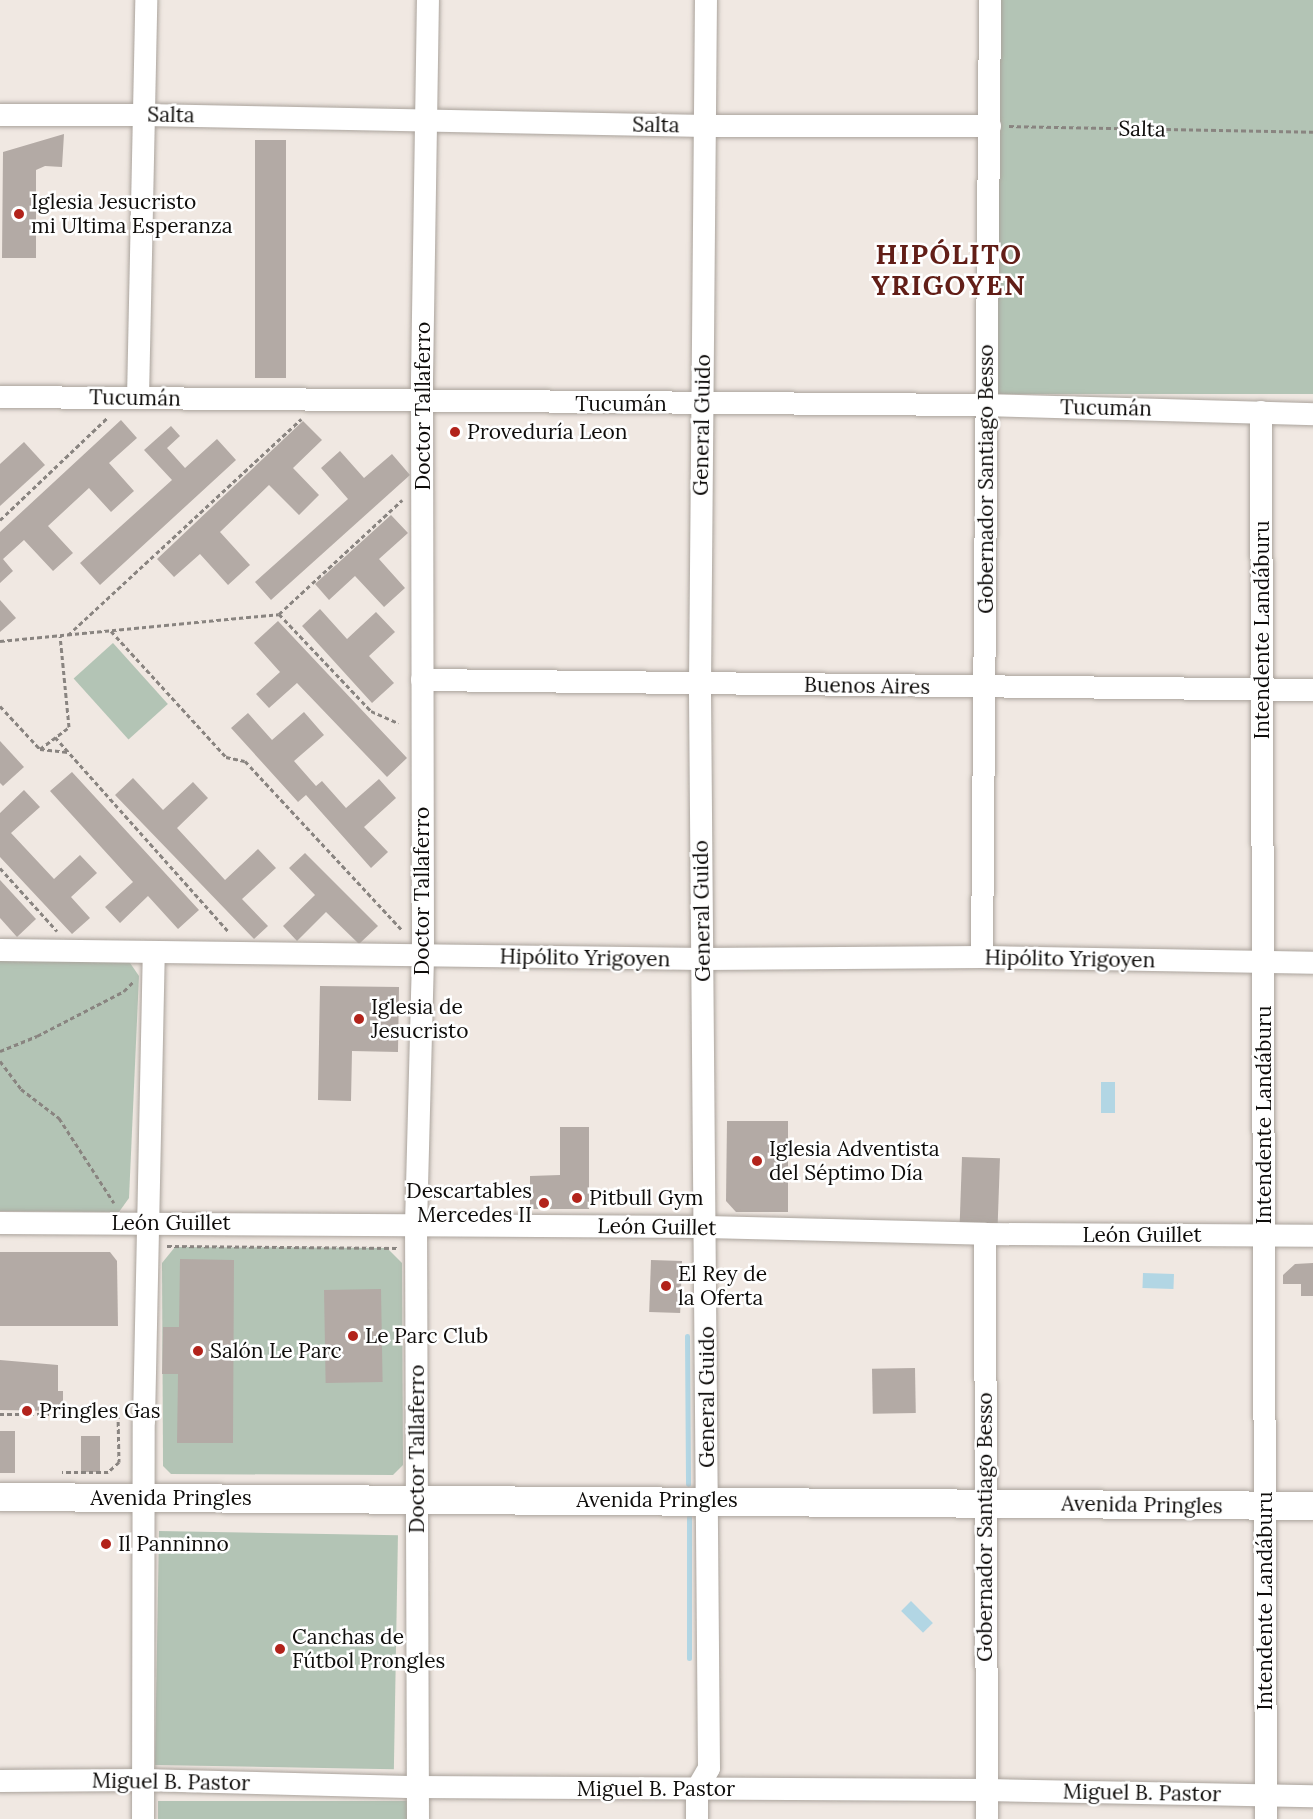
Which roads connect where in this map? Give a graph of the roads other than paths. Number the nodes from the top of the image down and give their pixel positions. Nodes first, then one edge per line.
1 (146, 0) edge
2 (428, 0) edge
3 (706, 0) edge
4 (990, 0) edge
5 (0, 115) edge
6 (145, 115) junction
7 (426, 121) junction
8 (706, 126) junction
9 (990, 126) junction
10 (0, 397) edge
11 (138, 398) junction
12 (423, 403) junction
13 (702, 404) junction
14 (985, 405) junction
15 (1261, 412) junction
16 (1313, 414) edge
17 (422, 680) junction
18 (700, 685) junction
19 (987, 687) junction
20 (1262, 689) junction
21 (1313, 690) edge
22 (0, 950) edge
23 (154, 952) junction
24 (423, 956) junction
25 (982, 957) junction
26 (703, 959) junction
27 (1263, 962) junction
28 (1313, 963) edge
29 (0, 1223) edge
30 (147, 1223) junction
31 (416, 1225) junction
32 (706, 1227) junction
33 (985, 1234) junction
34 (1264, 1236) junction
35 (1313, 1236) edge
36 (0, 1497) edge
37 (144, 1498) junction
38 (418, 1499) junction
39 (708, 1501) junction
40 (985, 1503) junction
41 (1265, 1506) junction
42 (1313, 1506) edge
43 (143, 1780) junction
44 (0, 1781) edge
45 (417, 1787) junction
46 (697, 1789) junction
47 (987, 1790) junction
48 (1266, 1796) junction
49 (1313, 1796) edge
50 (143, 1819) edge
51 (418, 1819) edge
52 (697, 1819) edge
53 (987, 1819) edge
54 (1266, 1819) edge

1 - 6 street
2 - 7 street, Doctor Tallaferro
3 - 8 street, General Guido
4 - 9 street, Gobernador Santiago Besso
5 - 6 street, Salta
6 - 7 street, Salta
6 - 11 street
7 - 8 street, Salta
7 - 12 street, Doctor Tallaferro
8 - 9 street, Salta
8 - 13 street, General Guido
9 - 14 street, Gobernador Santiago Besso
10 - 11 street, Tucumán
11 - 12 street, Tucumán
12 - 13 street, Tucumán
12 - 17 street, Doctor Tallaferro
13 - 14 street, Tucumán
13 - 18 street, General Guido
14 - 15 street, Tucumán
14 - 19 street, Gobernador Santiago Besso
15 - 16 street, Tucumán
15 - 20 street, Intendente Landáburu
17 - 18 street, Buenos Aires
17 - 24 street, Doctor Tallaferro
18 - 19 street, Buenos Aires
18 - 26 street, General Guido
19 - 20 street, Buenos Aires
19 - 25 street, Gobernador Santiago Besso
20 - 21 street, Buenos Aires
20 - 27 street, Intendente Landáburu
22 - 23 street, Hipólito Yrigoyen
23 - 24 street, Hipólito Yrigoyen
23 - 30 street
24 - 26 street, Hipólito Yrigoyen
24 - 31 street, Doctor Tallaferro
25 - 26 street, Hipólito Yrigoyen
25 - 27 street, Hipólito Yrigoyen
26 - 32 street, General Guido
27 - 28 street, Hipólito Yrigoyen
27 - 34 street, Intendente Landáburu
29 - 30 street, León Guillet
30 - 31 street, León Guillet
30 - 37 street
31 - 32 street, León Guillet
31 - 38 street, Doctor Tallaferro
32 - 33 street, León Guillet
32 - 39 street, General Guido
33 - 34 street, León Guillet
33 - 40 street, Gobernador Santiago Besso
34 - 35 street, León Guillet
34 - 41 street, Intendente Landáburu
36 - 37 main road, Avenida Pringles
37 - 38 main road, Avenida Pringles
37 - 43 street
38 - 39 main road, Avenida Pringles
38 - 45 street, Doctor Tallaferro
39 - 40 main road, Avenida Pringles
39 - 46 street, General Guido
40 - 41 main road, Avenida Pringles
40 - 47 street, Gobernador Santiago Besso
41 - 42 main road, Avenida Pringles
41 - 48 street, Intendente Landáburu
43 - 44 street, Miguel B. Pastor
43 - 45 street, Miguel B. Pastor
43 - 50 street
45 - 46 street, Miguel B. Pastor
45 - 51 street, Doctor Tallaferro
46 - 47 street, Miguel B. Pastor
46 - 52 street, General Guido
47 - 48 street, Miguel B. Pastor
47 - 53 street, Gobernador Santiago Besso
48 - 49 street, Miguel B. Pastor
48 - 54 street, Intendente Landáburu

